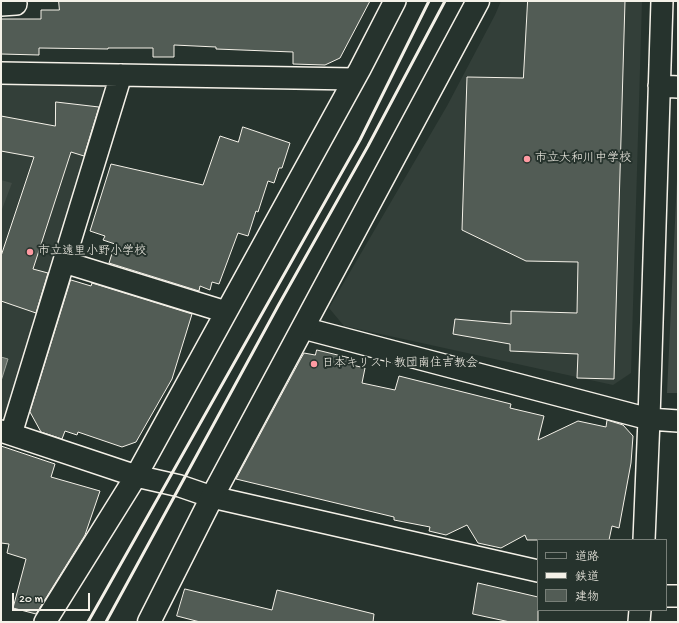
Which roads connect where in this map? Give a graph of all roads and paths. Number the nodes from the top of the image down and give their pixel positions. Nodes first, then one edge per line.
1 (15, 1) edge
2 (395, 1) edge
3 (478, 1) edge
4 (662, 1) edge
5 (1, 5) edge
6 (1, 73) edge
7 (121, 75) junction
8 (354, 79) junction
9 (669, 86) edge
10 (64, 262) junction
11 (226, 312) junction
12 (303, 328) junction
13 (650, 420) junction
14 (678, 421) edge
15 (6, 432) edge
16 (136, 476) junction
17 (212, 497) junction
18 (644, 539) edge
19 (537, 571) edge
20 (667, 596) edge
21 (678, 596) edge
22 (640, 611) edge
23 (45, 622) edge
24 (149, 622) edge
25 (639, 622) edge

1 - 5 street
2 - 8 street
3 - 12 street
4 - 9 street
6 - 7 street
7 - 8 street
7 - 10 street
8 - 11 street
9 - 13 street
10 - 11 street
10 - 15 street
11 - 16 street
12 - 13 street
12 - 17 street
13 - 14 street
13 - 18 street
15 - 16 street
16 - 17 street
16 - 23 street
17 - 19 street
17 - 24 street
20 - 21 street
22 - 25 street

